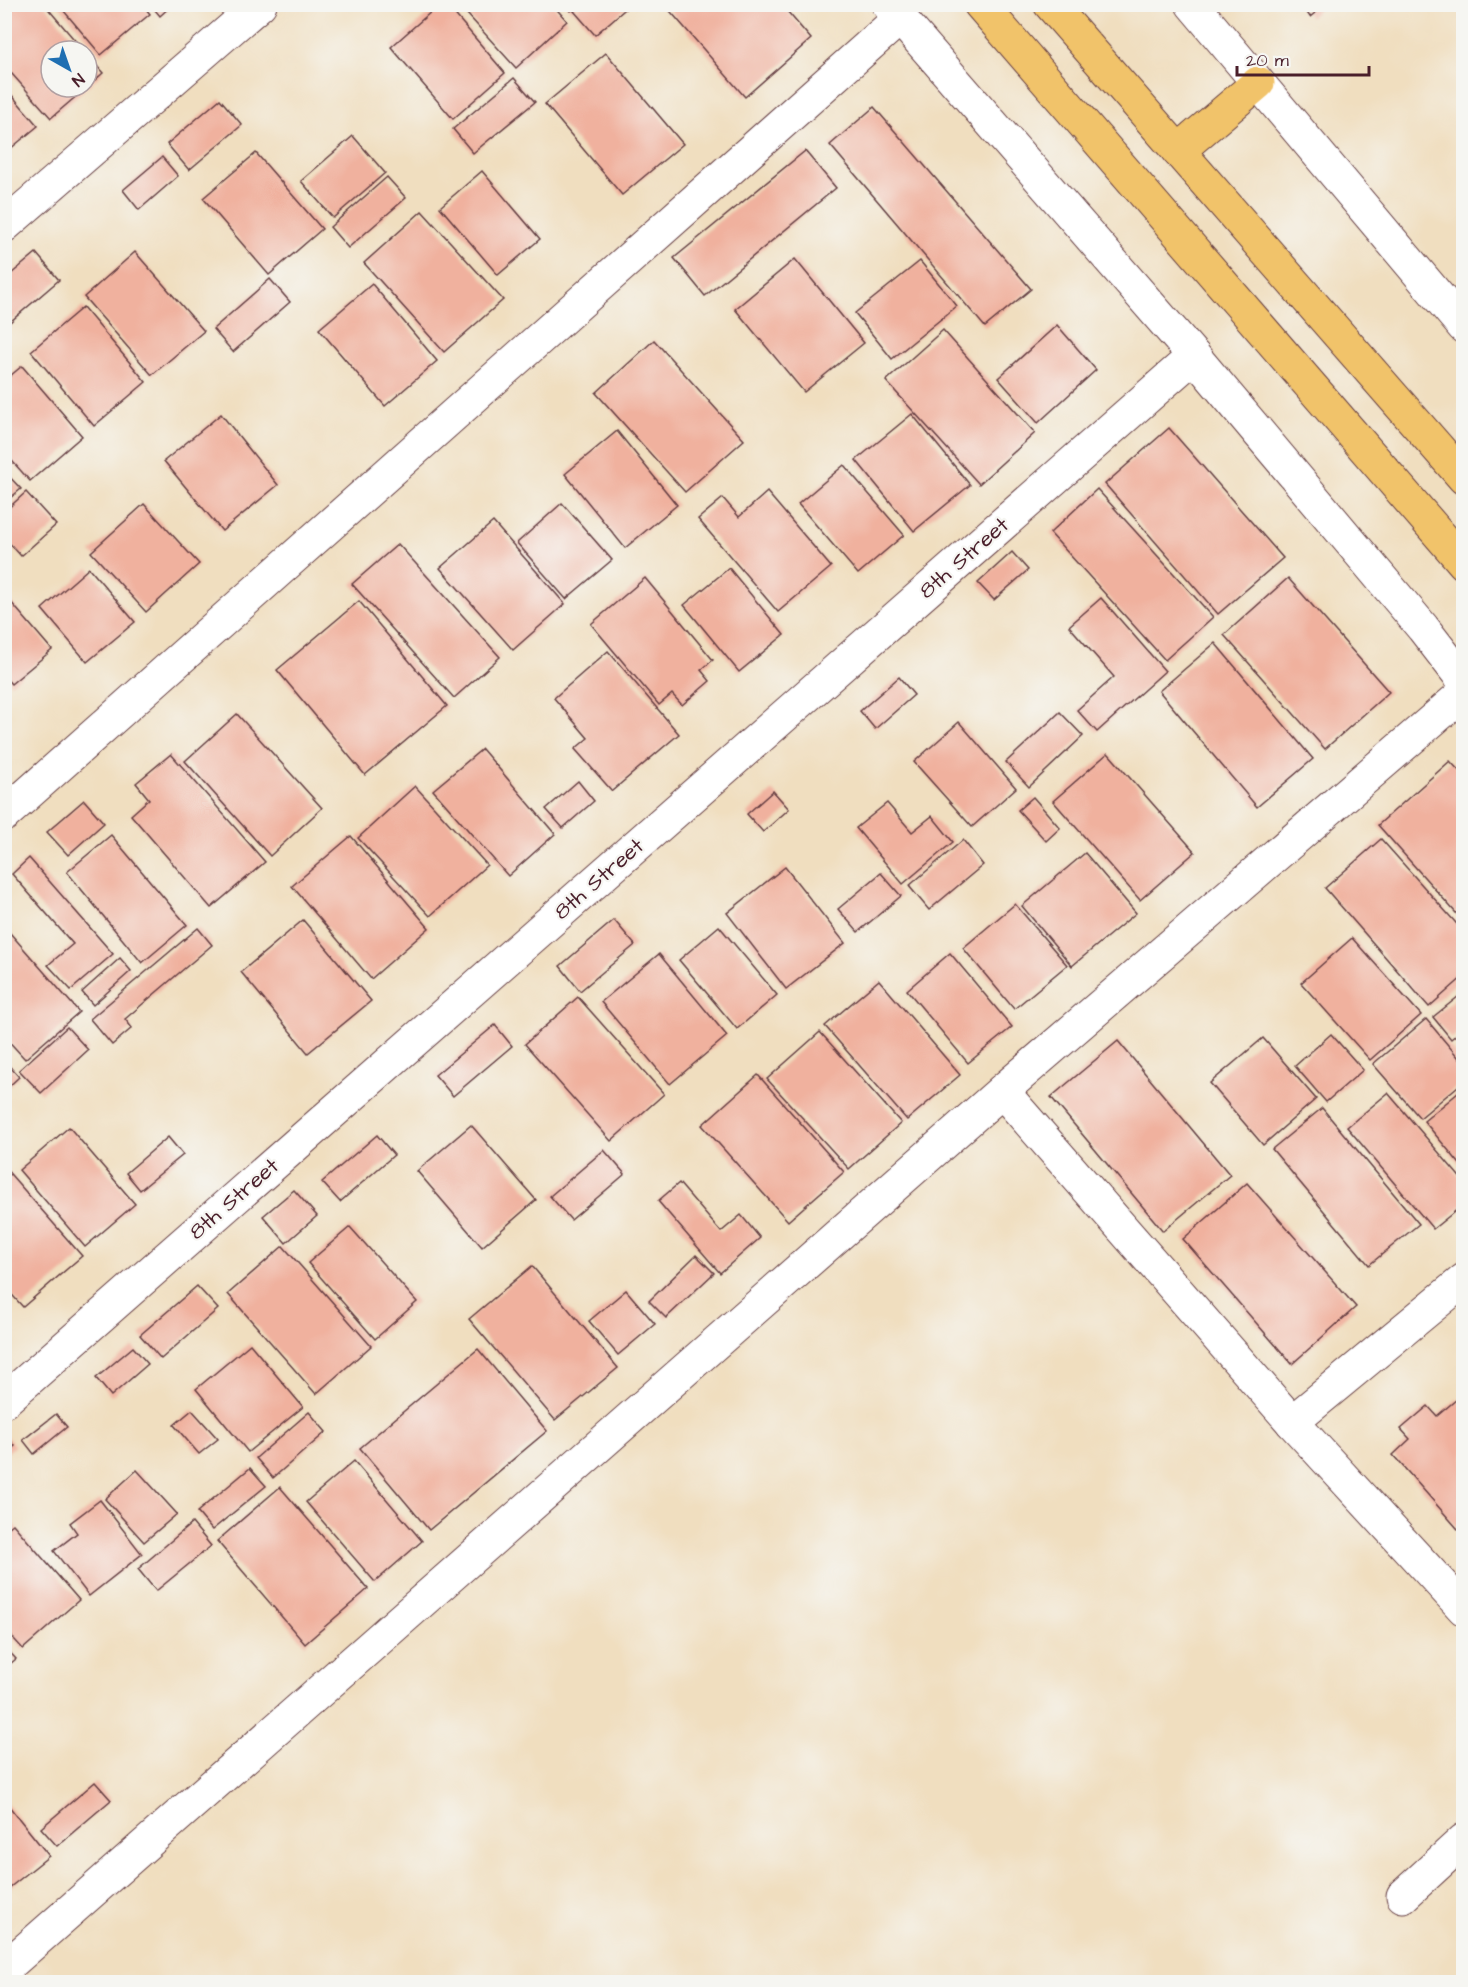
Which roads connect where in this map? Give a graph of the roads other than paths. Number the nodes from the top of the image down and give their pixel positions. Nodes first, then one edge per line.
1 (260, 4) edge
2 (980, 4) edge
3 (1050, 4) edge
4 (1192, 4) edge
5 (894, 11) edge
6 (1258, 83) junction
7 (1178, 151) junction
8 (4, 226) edge
9 (1464, 327) edge
10 (1194, 356) junction
11 (1464, 478) edge
12 (1464, 562) edge
13 (1464, 681) edge
14 (1464, 693) edge
15 (4, 815) edge
16 (1002, 1091) junction
17 (1464, 1280) edge
18 (4, 1401) edge
19 (1292, 1422) junction
20 (1464, 1610) edge
21 (1464, 1840) edge
22 (1403, 1896) dead end
23 (4, 1969) edge

1 - 8 street
2 - 12 highway
3 - 7 highway
4 - 6 street
5 - 10 street
5 - 15 street
6 - 7 highway
6 - 9 street
7 - 11 highway
10 - 13 street
10 - 18 street, 8th Street
14 - 16 street
16 - 19 street
16 - 23 street
17 - 19 street
19 - 20 street
21 - 22 street

